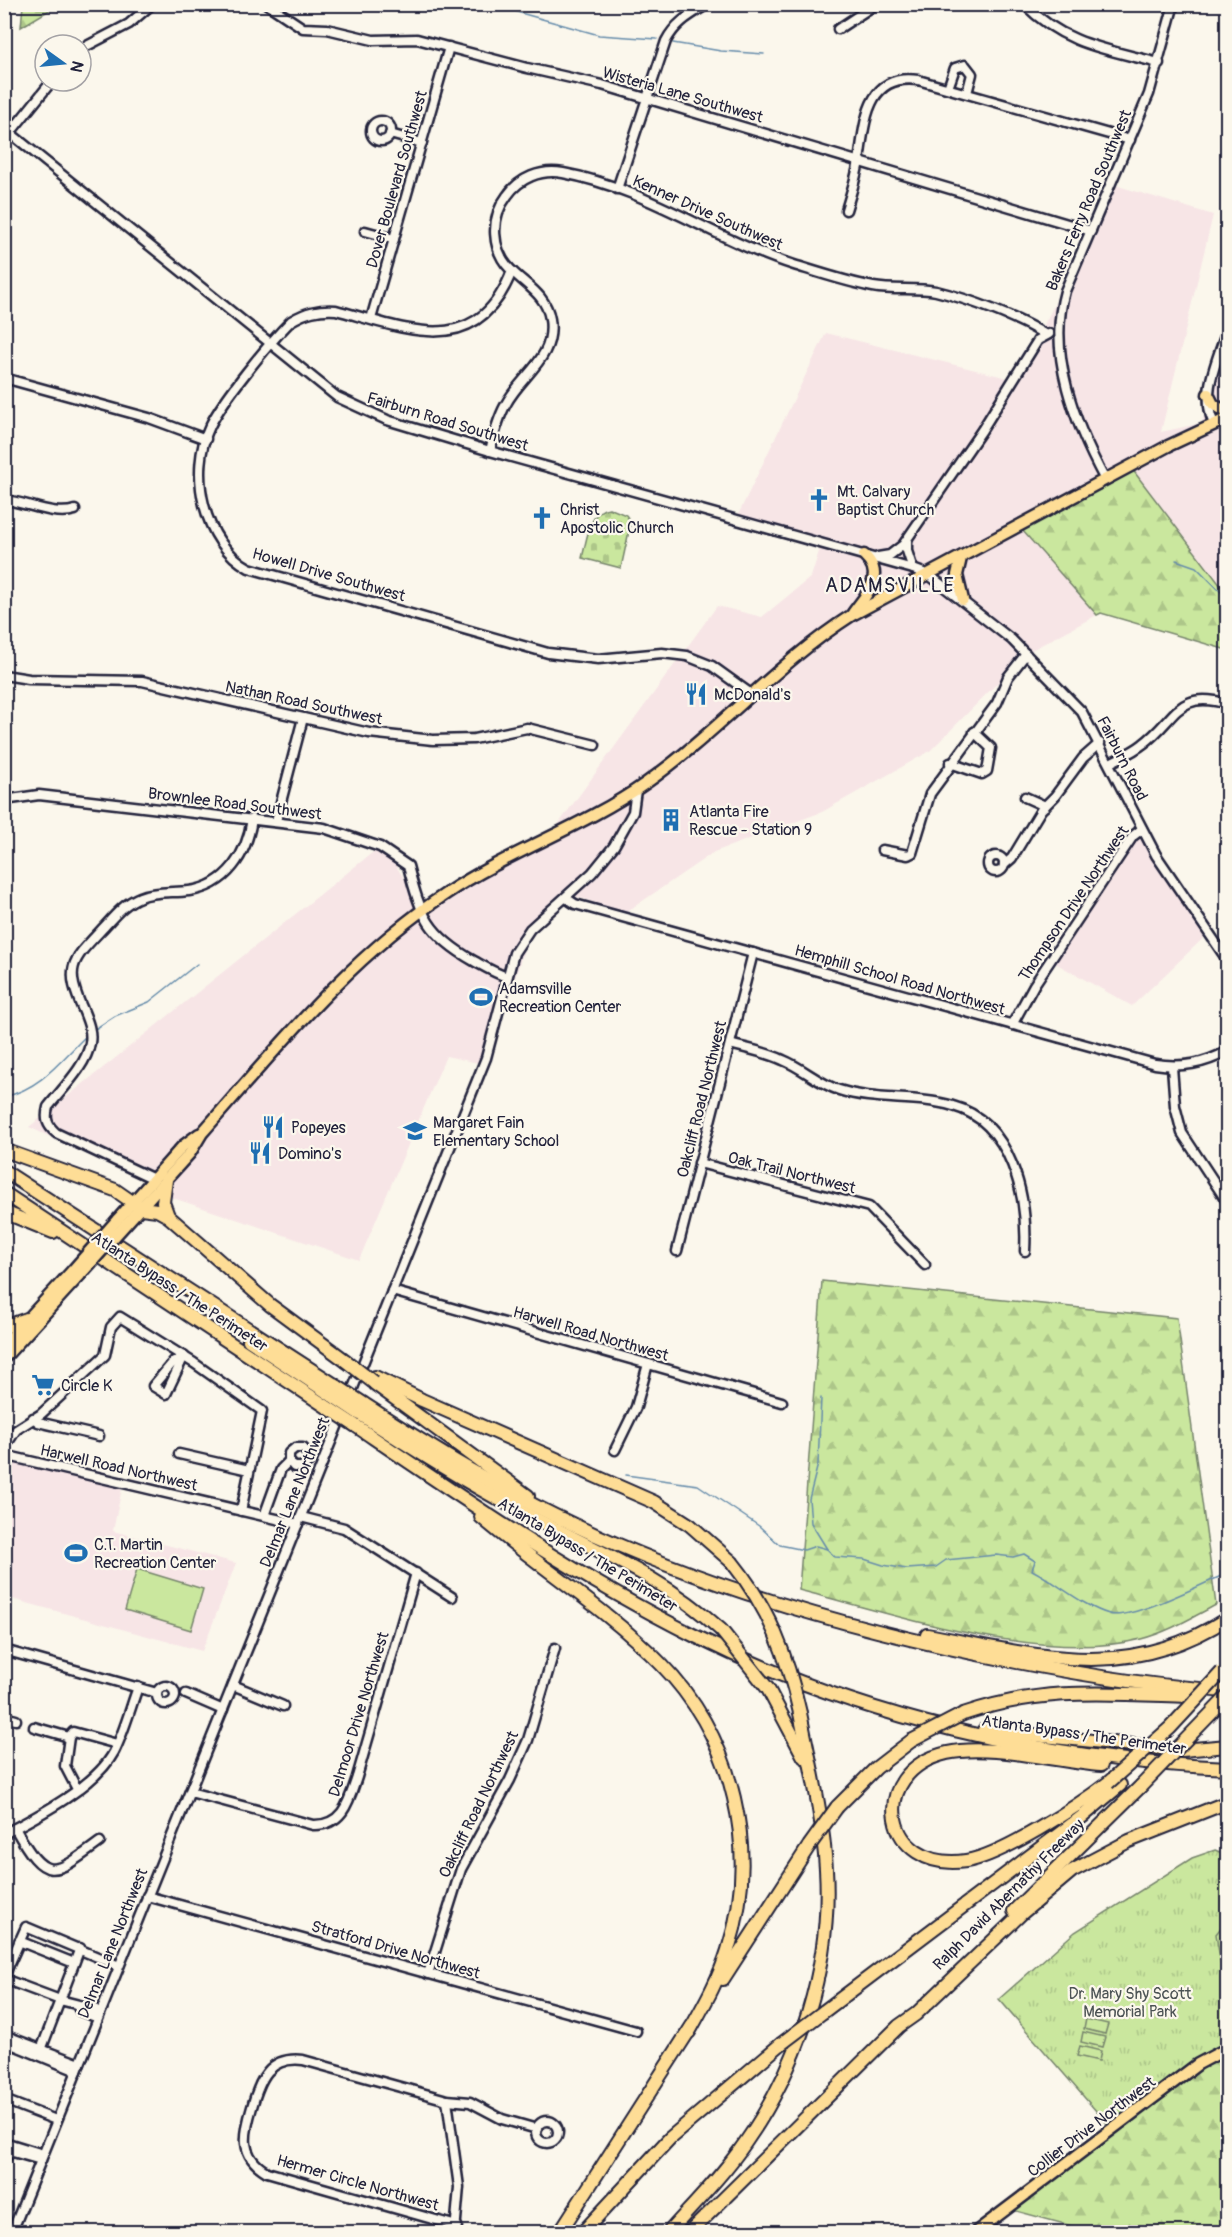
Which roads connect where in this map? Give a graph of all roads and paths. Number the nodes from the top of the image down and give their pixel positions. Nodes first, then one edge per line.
1 (153, 4) edge
2 (267, 4) edge
3 (708, 4) edge
4 (876, 4) edge
5 (1024, 4) edge
6 (1174, 4) edge
7 (838, 29) dead end
8 (93, 43) edge
9 (449, 47) junction
10 (1159, 63) junction
11 (948, 88) junction
12 (41, 93) edge
13 (967, 93) junction
14 (649, 98) junction
15 (7, 131) edge
16 (390, 134) dead end
17 (1130, 140) junction
18 (422, 143) junction
19 (859, 161) junction
20 (617, 189) junction
21 (846, 210) dead end
22 (365, 231) dead end
23 (1091, 231) junction
24 (394, 239) junction
25 (512, 271) junction
26 (371, 319) junction
27 (1227, 327) edge
28 (1058, 331) junction
29 (1046, 335) junction
30 (271, 344) junction
31 (4, 378) edge
32 (1208, 394) junction
33 (1227, 413) edge
34 (1227, 418) edge
35 (1214, 424) junction
36 (206, 439) junction
37 (490, 451) junction
38 (1105, 480) junction
39 (4, 500) edge
40 (75, 510) dead end
41 (907, 540) junction
42 (869, 556) junction
43 (961, 558) junction
44 (913, 569) junction
45 (929, 575) junction
46 (963, 600) junction
47 (852, 615) junction
48 (1026, 654) junction
49 (4, 675) edge
50 (751, 694) junction
51 (1227, 704) edge
52 (303, 718) junction
53 (974, 732) junction
54 (1100, 743) junction
55 (595, 745) dead end
56 (950, 763) junction
57 (1110, 763) junction
58 (636, 790) junction
59 (1024, 797) dead end
60 (4, 800) edge
61 (1045, 806) junction
62 (252, 819) junction
63 (276, 821) junction
64 (1142, 829) junction
65 (882, 850) dead end
66 (1004, 865) dead end
67 (566, 898) junction
68 (423, 910) junction
69 (753, 953) junction
70 (1227, 961) edge
71 (507, 977) junction
72 (1012, 1025) junction
73 (730, 1044) junction
74 (1227, 1051) edge
75 (1172, 1067) junction
76 (4, 1150) edge
77 (699, 1163) junction
78 (4, 1171) edge
79 (160, 1179) junction
80 (4, 1193) edge
81 (1227, 1203) edge
82 (137, 1205) junction
83 (4, 1212) edge
84 (168, 1216) junction
85 (69, 1238) junction
86 (677, 1251) dead end
87 (1025, 1251) dead end
88 (925, 1265) dead end
89 (77, 1273) junction
90 (392, 1291) junction
91 (27, 1319) junction
92 (4, 1327) edge
93 (4, 1345) edge
94 (4, 1358) edge
95 (648, 1365) junction
96 (374, 1379) junction
97 (332, 1397) junction
98 (782, 1402) dead end
99 (360, 1414) junction
100 (33, 1418) junction
101 (99, 1436) dead end
102 (4, 1448) edge
103 (615, 1450) dead end
104 (179, 1454) dead end
105 (4, 1455) edge
106 (289, 1461) dead end
107 (249, 1470) junction
108 (444, 1485) junction
109 (241, 1511) junction
110 (264, 1516) junction
111 (299, 1521) junction
112 (572, 1524) junction
113 (416, 1573) junction
114 (452, 1597) dead end
115 (829, 1617) junction
116 (1227, 1618) edge
117 (555, 1648) dead end
118 (4, 1650) edge
119 (1226, 1671) edge
120 (233, 1685) junction
121 (138, 1687) junction
122 (1210, 1690) junction
123 (1227, 1691) edge
124 (157, 1693) dead end
125 (186, 1694) dead end
126 (1227, 1696) edge
127 (284, 1706) dead end
128 (223, 1710) junction
129 (4, 1717) edge
130 (16, 1720) dead end
131 (929, 1724) junction
132 (34, 1727) dead end
133 (69, 1737) junction
134 (117, 1743) junction
135 (1227, 1746) edge
136 (1168, 1766) junction
137 (1227, 1768) edge
138 (1114, 1784) junction
139 (77, 1789) junction
140 (190, 1792) junction
141 (816, 1796) junction
142 (1227, 1802) edge
143 (15, 1828) junction
144 (4, 1834) edge
145 (100, 1842) dead end
146 (147, 1896) junction
147 (19, 1941) junction
148 (80, 1948) junction
149 (74, 1964) junction
150 (120, 1966) junction
151 (429, 1974) junction
152 (4, 1977) edge
153 (60, 2000) junction
154 (99, 2015) junction
155 (898, 2026) junction
156 (636, 2031) dead end
157 (689, 2032) junction
158 (4, 2035) edge
159 (4, 2042) edge
160 (1227, 2048) edge
161 (41, 2050) junction
162 (78, 2068) junction
163 (4, 2100) edge
164 (447, 2100) junction
165 (56, 2120) junction
166 (537, 2129) dead end
167 (4, 2142) edge
168 (6, 2155) edge
169 (42, 2157) junction
170 (456, 2229) edge
171 (12, 2232) edge
172 (560, 2232) edge
173 (583, 2232) edge
174 (669, 2232) edge
175 (690, 2232) edge
176 (976, 2232) edge

1 - 8 street
2 - 9 street, Wisteria Lane Southwest
3 - 14 street
4 - 7 street
5 - 10 street
6 - 10 street, Bakers Ferry Road Southwest
9 - 14 street, Wisteria Lane Southwest
9 - 18 street, Dover Boulevard Southwest
10 - 17 street, Bakers Ferry Road Southwest
11 - 13 street
11 - 13 street
11 - 19 street
12 - 15 street
13 - 17 street
14 - 19 street, Wisteria Lane Southwest
14 - 20 street
15 - 30 street, Fairburn Road Southwest
16 - 18 street
17 - 23 street, Bakers Ferry Road Southwest
18 - 24 street, Dover Boulevard Southwest
19 - 21 street
19 - 23 street, Wisteria Lane Southwest
20 - 25 street, Kenner Drive Southwest
20 - 29 street, Kenner Drive Southwest
22 - 24 street
23 - 28 street, Bakers Ferry Road Southwest
24 - 26 street, Dover Boulevard Southwest
25 - 26 street, Howell Drive Southwest
25 - 37 street, Kenner Drive Southwest
26 - 30 street, Howell Drive Southwest
27 - 32 street
28 - 29 street
28 - 38 street
29 - 41 street
30 - 36 street, Howell Drive Southwest
30 - 37 street, Fairburn Road Southwest
31 - 36 street
32 - 33 main road
32 - 35 street
34 - 35 main road
35 - 38 main road
36 - 50 street, Howell Drive Southwest
37 - 42 street, Fairburn Road Southwest
38 - 43 main road
39 - 40 street
41 - 42 street
41 - 44 street
42 - 44 street, Fairburn Road Southwest
42 - 47 main road
43 - 45 main road
43 - 46 main road
44 - 45 street, Fairburn Road Southwest
45 - 46 street, Fairburn Road
45 - 47 main road
46 - 48 street, Fairburn Road
47 - 50 main road
48 - 53 street
48 - 54 street, Fairburn Road
49 - 52 street, Nathan Road Southwest
50 - 58 main road
51 - 57 street
52 - 55 street, Nathan Road Southwest
52 - 63 street
53 - 56 street
53 - 56 street
54 - 57 street, Fairburn Road
54 - 61 street
56 - 65 street
57 - 64 street, Fairburn Road
58 - 67 street, Delmar Lane Northwest
58 - 68 main road
59 - 61 street
60 - 62 street, Brownlee Road Southwest
61 - 66 street
62 - 63 street, Brownlee Road Southwest
62 - 79 street
63 - 68 street, Brownlee Road Southwest
64 - 70 street, Fairburn Road
64 - 72 street, Thompson Drive Northwest
67 - 69 street, Hemphill School Road Northwest
67 - 71 street, Delmar Lane Northwest
68 - 71 street, Brownlee Road Southwest
68 - 79 main road
69 - 72 street, Hemphill School Road Northwest
69 - 73 street, Oakcliff Road Northwest
71 - 90 street, Delmar Lane Northwest
72 - 75 street, Hemphill School Road Northwest
73 - 77 street, Oakcliff Road Northwest
73 - 87 street
74 - 75 street, Hemphill School Road Northwest
75 - 81 street
76 - 82 highway
77 - 86 street, Oakcliff Road Northwest
77 - 88 street, Oak Trail Northwest
78 - 97 highway, Atlanta Bypass / The Perimeter
79 - 82 main road
79 - 84 highway
80 - 85 highway, Atlanta Bypass / The Perimeter
82 - 84 highway
82 - 89 main road, bridge
83 - 85 highway
84 - 96 highway, bridge
85 - 97 highway, Atlanta Bypass / The Perimeter
89 - 91 main road
89 - 94 main road
90 - 95 street, Harwell Road Northwest
90 - 111 street, Delmar Lane Northwest
91 - 92 highway
91 - 93 main road
95 - 98 street, Harwell Road Northwest
95 - 103 street
96 - 112 highway
96 - 141 highway, bridge
97 - 99 highway, Atlanta Bypass / The Perimeter, bridge
97 - 99 highway, Atlanta Bypass / The Perimeter, bridge
99 - 108 highway, Atlanta Bypass / The Perimeter
99 - 112 highway, Atlanta Bypass / The Perimeter
99 - 141 highway, bridge
100 - 101 street
100 - 102 street
100 - 107 street
104 - 107 street
105 - 109 street, Harwell Road Northwest
106 - 110 street
107 - 109 street
108 - 131 highway, Atlanta Bypass / The Perimeter
108 - 157 highway
109 - 110 street, Harwell Road Northwest
110 - 111 street, Harwell Road Northwest
111 - 113 street, Harwell Road Northwest
111 - 120 street, Delmar Lane Northwest
112 - 115 highway, Atlanta Bypass / The Perimeter
113 - 114 street, Harwell Road Northwest
113 - 140 street, Delmoor Drive Northwest
115 - 116 highway
115 - 122 highway, Atlanta Bypass / The Perimeter
117 - 151 street, Oakcliff Road Northwest
118 - 121 street
119 - 138 highway
120 - 127 street
120 - 128 street, Delmar Lane Northwest
121 - 124 street
121 - 134 street
122 - 123 highway, Atlanta Bypass / The Perimeter
122 - 157 highway, bridge
125 - 128 street
126 - 155 highway, Ralph David Abernathy Freeway, bridge
128 - 140 street, Delmar Lane Northwest
129 - 130 street
131 - 135 highway
131 - 136 highway, Atlanta Bypass / The Perimeter
132 - 133 street
133 - 134 street
133 - 139 street
134 - 139 street
136 - 137 highway, Atlanta Bypass / The Perimeter
136 - 138 highway
138 - 173 highway, bridge
139 - 143 street
140 - 146 street, Delmar Lane Northwest
141 - 174 highway
142 - 155 highway
143 - 144 street
143 - 145 street
146 - 150 street, Delmar Lane Northwest
146 - 151 street, Stratford Drive Northwest
147 - 148 street
147 - 149 street
147 - 152 street
148 - 149 street
148 - 150 street
149 - 153 street
150 - 154 street, Delmar Lane Northwest
151 - 156 street, Stratford Drive Northwest
152 - 153 street
153 - 154 street
153 - 161 street
154 - 162 street, Delmar Lane Northwest
155 - 175 highway
157 - 172 highway
158 - 161 street
159 - 162 street
160 - 176 main road, Collier Drive Northwest
161 - 162 street
162 - 165 street, Delmar Lane Northwest
163 - 165 street
164 - 166 street
164 - 170 street
164 - 170 street, Hermer Circle Northwest
165 - 169 street, Delmar Lane Northwest
167 - 169 street
168 - 169 street
169 - 171 street, Delmar Lane Northwest

